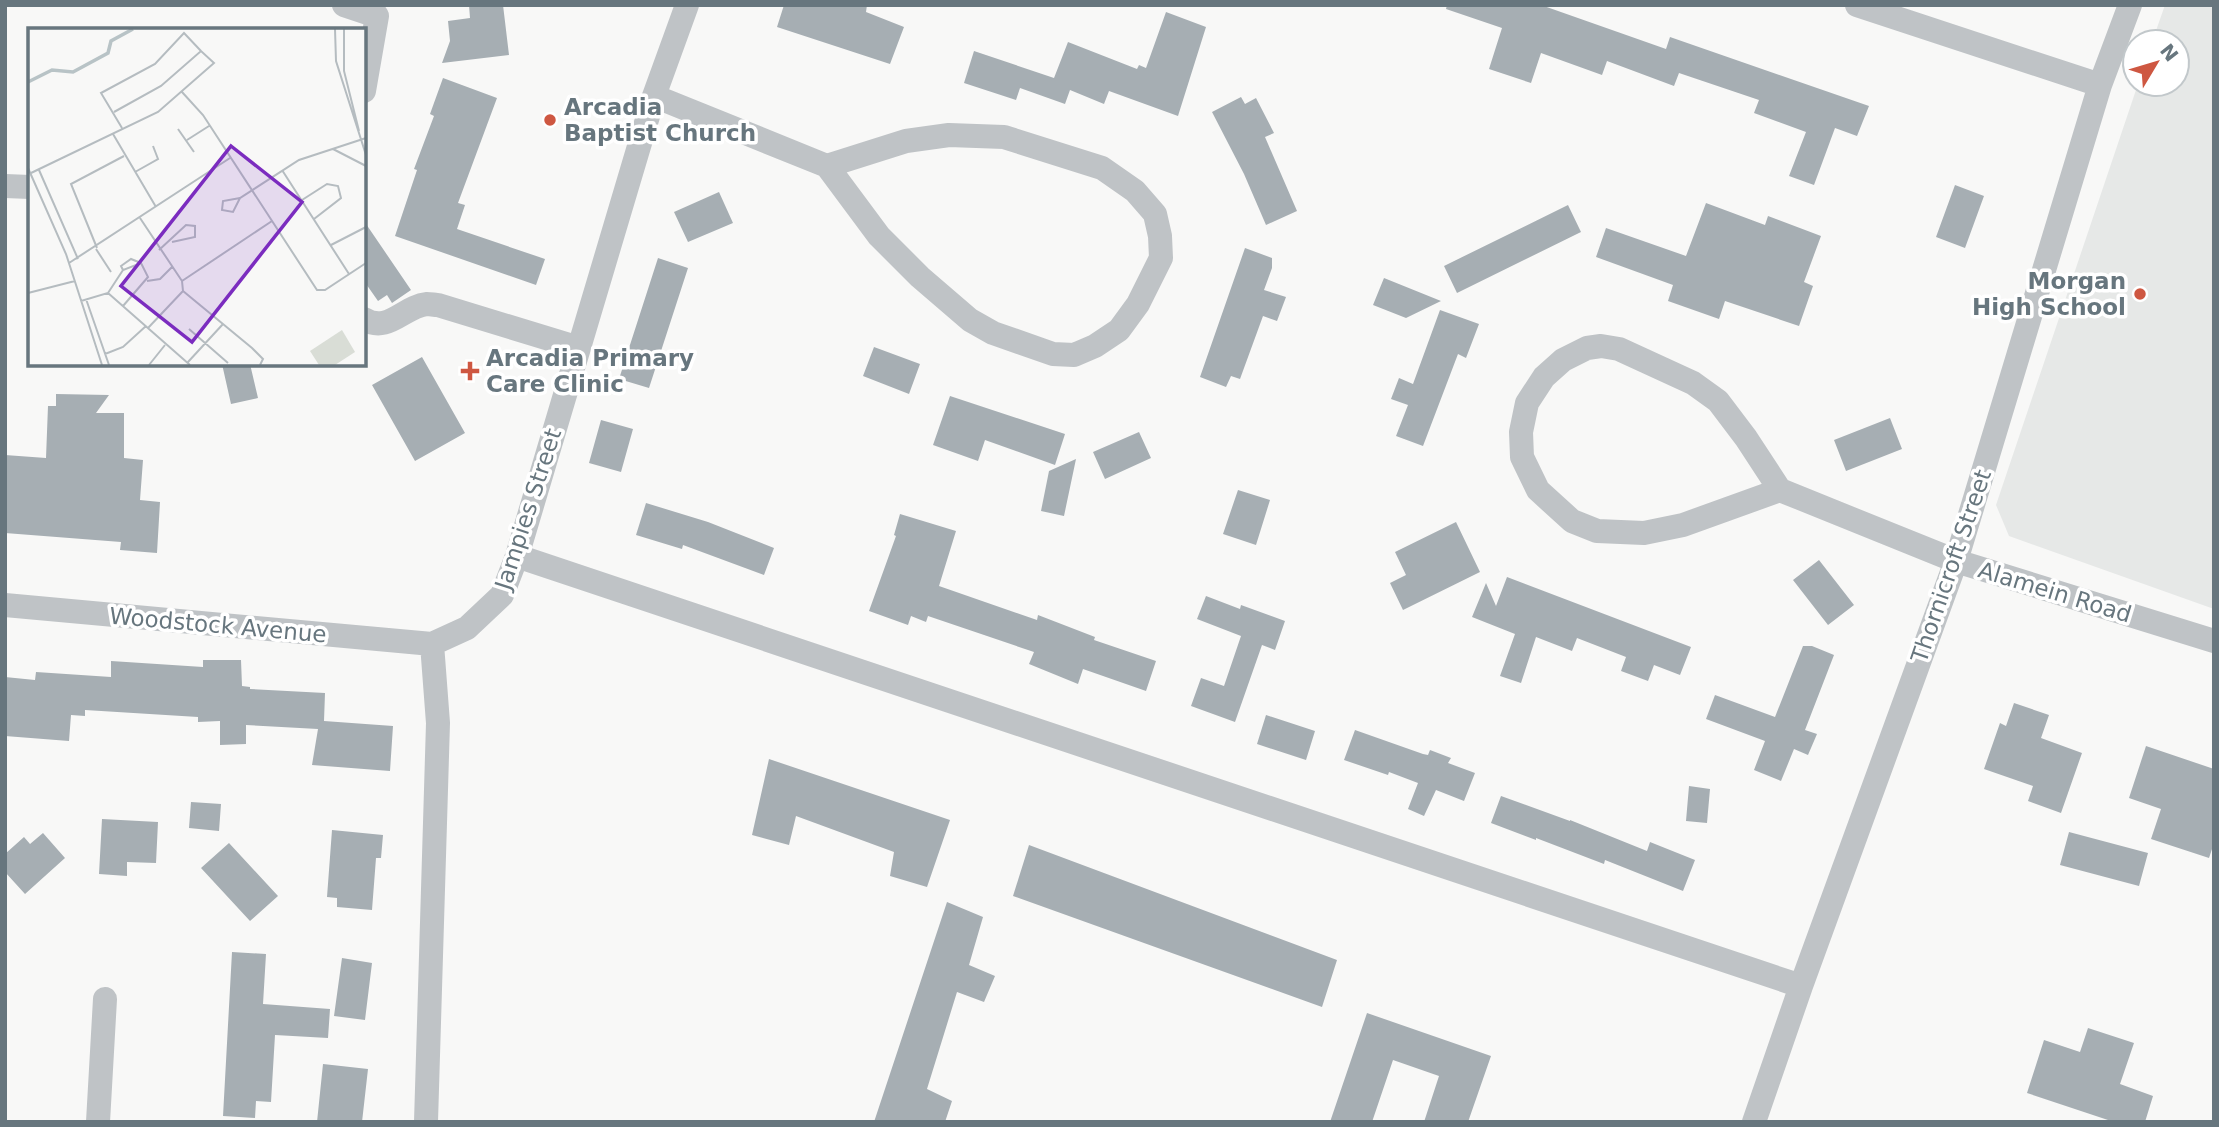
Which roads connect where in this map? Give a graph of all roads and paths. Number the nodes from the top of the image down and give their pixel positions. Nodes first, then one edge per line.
1 (344, 5) edge
2 (687, 5) edge
3 (1857, 5) edge
4 (2130, 5) edge
5 (377, 11) edge
6 (366, 79) edge
7 (2100, 85) junction
8 (654, 96) junction
9 (827, 166) junction
10 (5, 186) edge
11 (28, 187) edge
12 (366, 320) edge
13 (579, 348) junction
14 (1780, 490) junction
15 (517, 556) junction
16 (1956, 561) junction
17 (5, 606) edge
18 (2214, 641) edge
19 (432, 644) junction
20 (1801, 986) junction
21 (105, 999) dead end
22 (97, 1122) edge
23 (426, 1122) edge
24 (1754, 1122) edge

1 - 5 street
2 - 8 street, Jampies Street
3 - 7 street
4 - 7 street, Thornicroft Street
5 - 6 street
7 - 16 street, Thornicroft Street
8 - 9 street
8 - 13 street, Jampies Street
9 - 9 street
10 - 11 street
12 - 13 street
13 - 15 street, Jampies Street
14 - 14 street
14 - 16 street, Alamein Road
15 - 19 street, Jampies Street
15 - 20 street
16 - 18 street, Alamein Road
16 - 20 street, Thornicroft Street
17 - 19 street, Woodstock Avenue
19 - 23 street
20 - 24 street, Thornicroft Street
21 - 22 street

